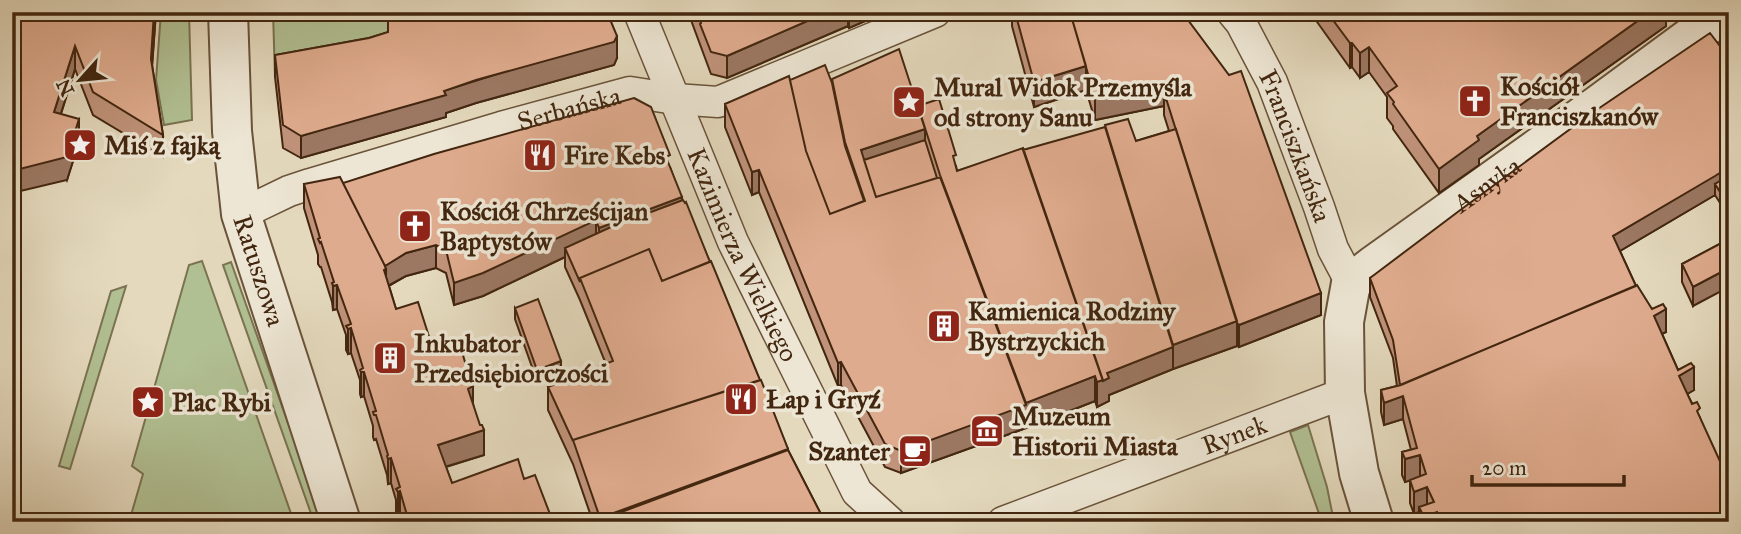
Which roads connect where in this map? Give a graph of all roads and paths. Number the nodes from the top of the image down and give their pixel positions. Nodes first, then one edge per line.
1 (228, 12) edge
2 (639, 12) edge
3 (935, 12) edge
4 (1232, 12) edge
5 (1727, 15) edge
6 (675, 99) junction
7 (241, 214) junction
8 (1352, 283) junction
9 (1345, 393) junction
10 (341, 522) edge
11 (890, 522) edge
12 (1003, 522) edge
13 (1374, 522) edge

1 - 7 street, Ratuszowa
2 - 6 street, Kazimierza Wielkiego
3 - 6 street, Serbańska
4 - 8 street, Franciszkańska
5 - 8 street, Asnyka
6 - 7 street, Serbańska
6 - 11 street, Kazimierza Wielkiego
7 - 10 street, Ratuszowa
8 - 9 street
9 - 12 street, Rynek
9 - 13 street

